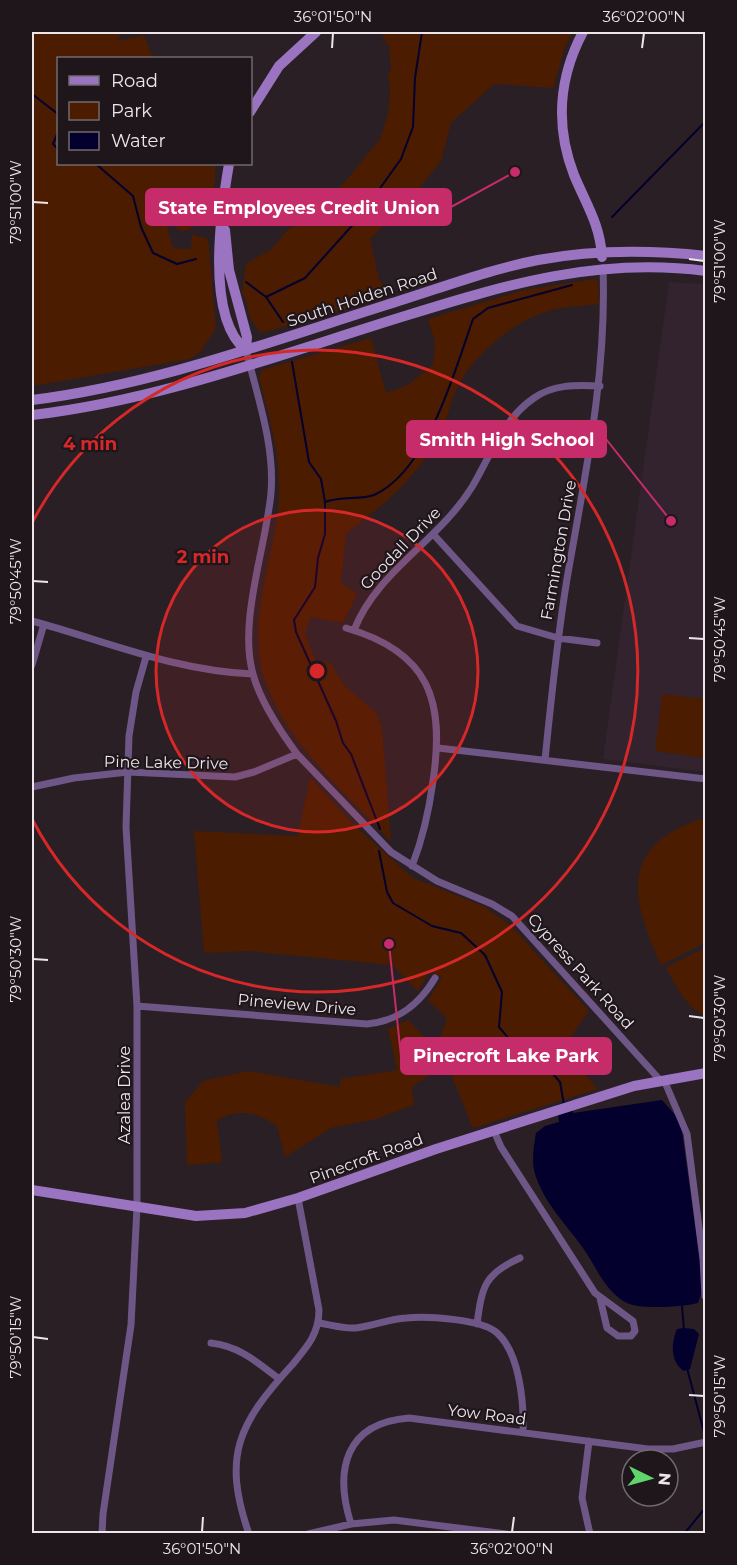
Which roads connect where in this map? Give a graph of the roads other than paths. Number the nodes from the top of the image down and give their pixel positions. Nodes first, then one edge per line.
1 (316, 32) edge
2 (583, 32) edge
3 (252, 109) edge
4 (229, 165) edge
5 (602, 253) junction
6 (705, 256) edge
7 (603, 268) junction
8 (705, 271) edge
9 (246, 350) junction
10 (249, 363) junction
11 (600, 386) junction
12 (32, 400) edge
13 (32, 415) edge
14 (434, 535) junction
15 (32, 621) edge
16 (44, 624) junction
17 (346, 628) dead end
18 (354, 630) junction
19 (558, 638) junction
20 (597, 643) dead end
21 (146, 657) junction
22 (32, 664) edge
23 (253, 674) junction
24 (438, 748) junction
25 (297, 754) junction
26 (545, 760) junction
27 (128, 772) junction
28 (705, 779) edge
29 (32, 787) edge
30 (412, 866) junction
31 (435, 978) dead end
32 (137, 1006) junction
33 (705, 1073) edge
34 (662, 1080) junction
35 (494, 1131) junction
36 (32, 1190) edge
37 (298, 1198) junction
38 (136, 1207) junction
39 (520, 1258) dead end
40 (705, 1296) edge
41 (600, 1298) junction
42 (319, 1323) junction
43 (477, 1324) junction
44 (211, 1343) dead end
45 (279, 1378) junction
46 (523, 1432) junction
47 (589, 1441) junction
48 (705, 1442) edge
49 (351, 1524) junction
50 (102, 1533) edge
51 (249, 1533) edge
52 (308, 1533) edge
53 (506, 1533) edge
54 (590, 1533) edge

1 - 3 main road
2 - 5 main road, Farmington Drive
4 - 9 main road
5 - 6 main road, South Holden Road
5 - 7 main road, Farmington Drive
5 - 9 main road, South Holden Road
7 - 8 main road, South Holden Road
7 - 10 main road, South Holden Road
7 - 11 street, Farmington Drive
9 - 10 street, Cypress Park Road
9 - 12 main road, South Holden Road
10 - 13 main road, South Holden Road
10 - 23 street, Cypress Park Road
11 - 14 street, Goodall Drive
11 - 19 street, Farmington Drive
14 - 18 street, Goodall Drive
14 - 19 street
15 - 16 street
16 - 21 street
16 - 22 street
17 - 18 street
18 - 24 street
19 - 20 street
19 - 26 street, Farmington Drive
21 - 23 street
21 - 27 street, Azalea Drive
23 - 25 street, Cypress Park Road
24 - 26 street
24 - 30 street
25 - 27 street, Pine Lake Drive
25 - 30 street, Cypress Park Road
26 - 28 street
27 - 29 street, Pine Lake Drive
27 - 32 street, Azalea Drive
30 - 34 street, Cypress Park Road
31 - 32 street, Pineview Drive
32 - 38 street, Azalea Drive
33 - 34 main road, Pinecroft Road
34 - 35 main road, Pinecroft Road
34 - 40 street, Cypress Park Road
35 - 37 main road, Pinecroft Road
35 - 41 street
36 - 38 main road, Pinecroft Road
37 - 38 main road, Pinecroft Road
37 - 42 street
38 - 50 street, Azalea Drive
39 - 43 street
41 - 41 street
42 - 43 street
42 - 45 street
43 - 46 street
44 - 45 street
45 - 51 street
46 - 47 street, Yow Road
46 - 49 street, Yow Road
47 - 48 street, Yow Road
47 - 54 street
49 - 52 street
49 - 53 street

